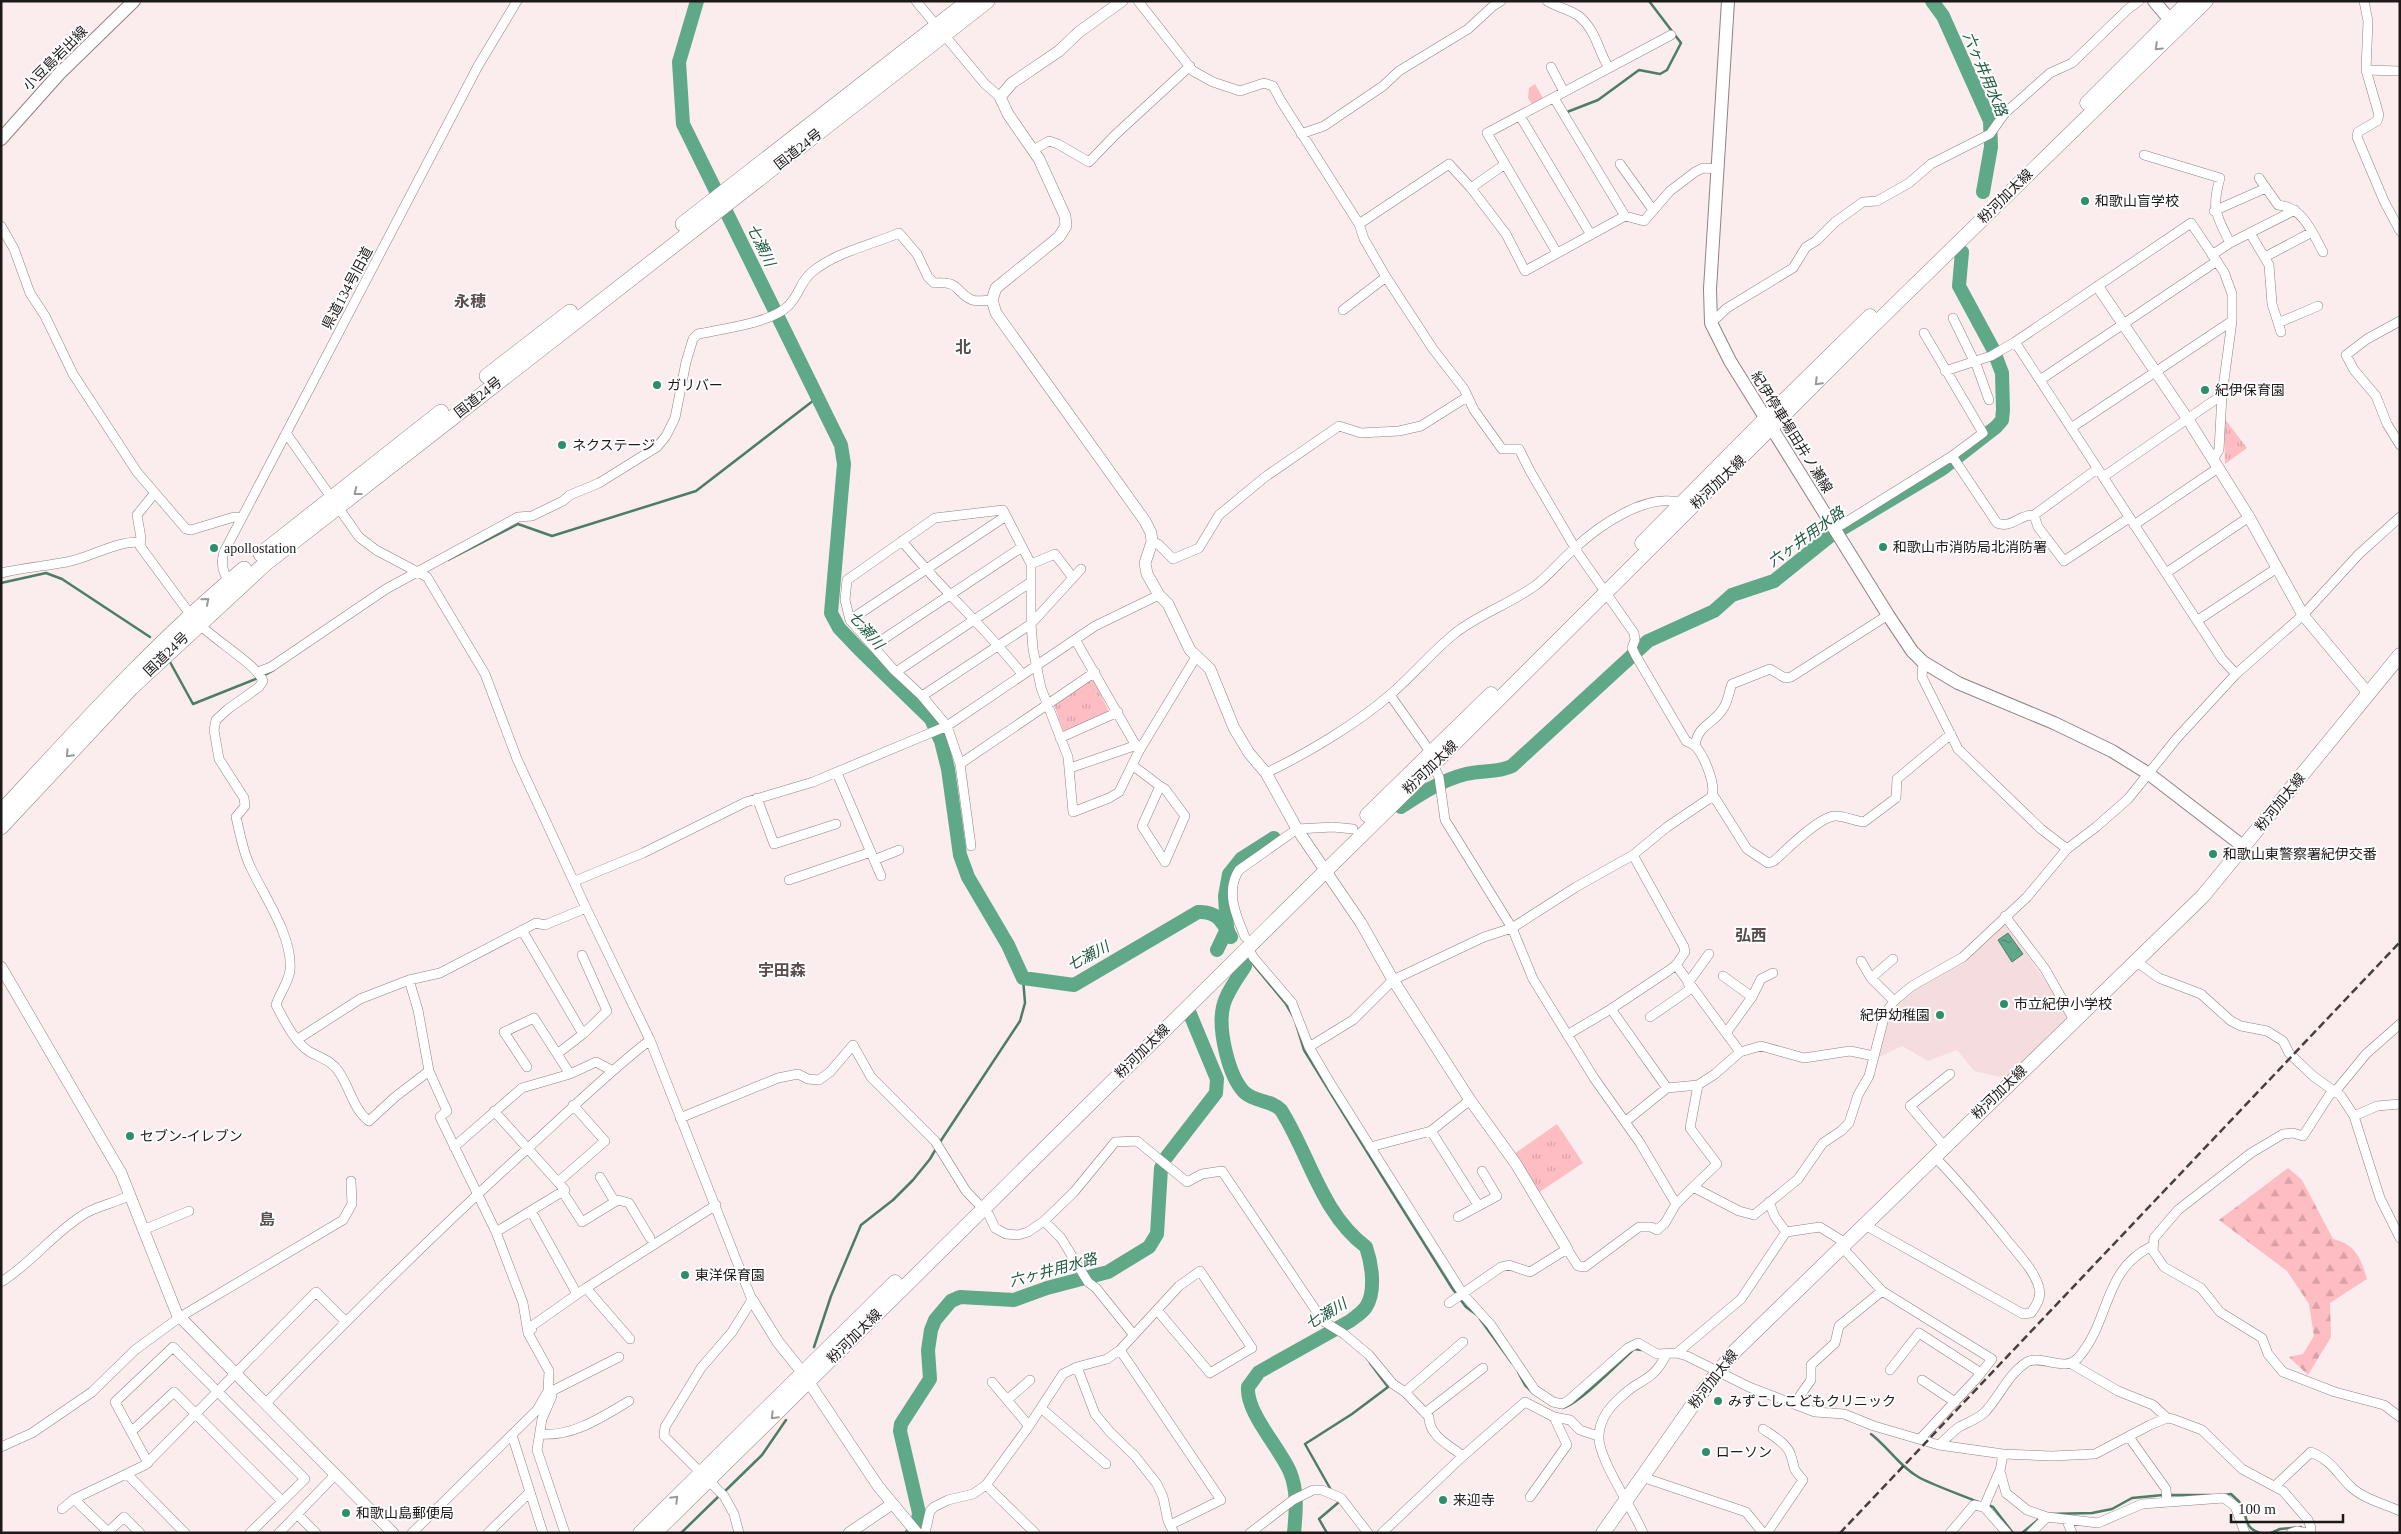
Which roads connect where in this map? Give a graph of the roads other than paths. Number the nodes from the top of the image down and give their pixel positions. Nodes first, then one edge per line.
1 (134, 1) edge
2 (517, 1) edge
3 (916, 1) edge
4 (969, 1) edge
5 (986, 1) edge
6 (1122, 1) edge
7 (1138, 1) edge
8 (1501, 1) edge
9 (1547, 1) edge
10 (1728, 1) edge
11 (2138, 1) edge
12 (2154, 1) edge
13 (2189, 1) edge
14 (2206, 1) edge
15 (2364, 1) edge
16 (2174, 24) junction
17 (941, 30) junction
18 (1671, 35) dead end
19 (1190, 66) junction
20 (1551, 66) dead end
21 (1610, 68) junction
22 (2366, 70) junction
23 (2400, 71) edge
24 (1564, 92) junction
25 (1000, 97) junction
26 (1554, 98) junction
27 (1520, 116) junction
28 (1301, 134) junction
29 (1, 139) edge
30 (1034, 150) junction
31 (2144, 156) dead end
32 (1505, 164) junction
33 (1620, 164) dead end
34 (1718, 169) junction
35 (2259, 178) dead end
36 (1471, 188) junction
37 (2266, 188) junction
38 (1653, 210) junction
39 (2295, 210) junction
40 (2214, 211) junction
41 (1625, 216) junction
42 (1359, 224) junction
43 (1, 226) edge
44 (2400, 231) edge
45 (2250, 232) junction
46 (2312, 232) junction
47 (1591, 234) junction
48 (2230, 242) junction
49 (2323, 252) dead end
50 (1557, 253) junction
51 (2266, 256) junction
52 (2215, 258) junction
53 (1386, 277) junction
54 (2098, 287) junction
55 (992, 300) junction
56 (2318, 306) dead end
57 (1343, 310) dead end
58 (1953, 318) dead end
59 (2232, 321) junction
60 (2400, 321) edge
61 (1712, 323) junction
62 (2123, 324) junction
63 (1924, 333) dead end
64 (2016, 342) junction
65 (1974, 361) junction
66 (1945, 371) junction
67 (2155, 372) junction
68 (2040, 380) junction
69 (2222, 395) junction
70 (1467, 397) junction
71 (1989, 400) dead end
72 (2187, 418) junction
73 (1769, 423) junction
74 (2071, 428) junction
75 (286, 433) junction
76 (2400, 445) edge
77 (1954, 459) junction
78 (2216, 464) junction
79 (2097, 469) junction
80 (2103, 477) junction
81 (154, 494) junction
82 (335, 502) junction
83 (1681, 503) junction
84 (2034, 515) junction
85 (1006, 516) junction
86 (2400, 516) edge
87 (2250, 517) junction
88 (241, 518) junction
89 (2131, 522) junction
90 (1836, 532) junction
91 (902, 541) junction
92 (139, 542) junction
93 (1152, 542) junction
94 (1022, 547) junction
95 (1575, 547) junction
96 (1031, 564) junction
97 (2277, 568) junction
98 (925, 569) junction
99 (1081, 569) dead end
100 (420, 571) junction
101 (1, 573) edge
102 (2166, 573) junction
103 (1073, 578) junction
104 (1030, 582) junction
105 (232, 585) junction
106 (1603, 589) junction
107 (949, 595) junction
108 (1159, 595) junction
109 (1888, 615) junction
110 (2303, 615) junction
111 (194, 619) junction
112 (850, 620) junction
113 (973, 620) junction
114 (2198, 620) junction
115 (1030, 624) junction
116 (1076, 640) junction
117 (998, 644) junction
118 (873, 646) junction
119 (2399, 656) edge
120 (1196, 657) junction
121 (1923, 662) junction
122 (1037, 664) junction
123 (258, 672) junction
124 (896, 672) junction
125 (1095, 672) junction
126 (1022, 674) junction
127 (2236, 674) junction
128 (2368, 693) junction
129 (1390, 695) junction
130 (922, 696) junction
131 (1047, 703) junction
132 (1118, 712) junction
133 (947, 726) junction
134 (1951, 734) junction
135 (1060, 738) junction
136 (1695, 745) junction
137 (1138, 748) junction
138 (1432, 759) junction
139 (960, 764) junction
140 (1132, 765) junction
141 (1070, 768) junction
142 (836, 773) junction
143 (1266, 773) junction
144 (2149, 774) junction
145 (1160, 786) junction
146 (1713, 795) junction
147 (757, 798) junction
148 (1, 812) edge
149 (836, 824) dead end
150 (1, 827) edge
151 (1297, 829) junction
152 (1353, 829) junction
153 (971, 846) dead end
154 (2244, 847) junction
155 (2067, 848) junction
156 (899, 850) dead end
157 (1633, 855) junction
158 (872, 856) junction
159 (1323, 866) junction
160 (881, 876) dead end
161 (789, 880) dead end
162 (575, 881) junction
163 (586, 908) junction
164 (2005, 916) junction
165 (1512, 928) junction
166 (522, 930) junction
167 (1247, 942) junction
168 (1710, 954) dead end
169 (582, 956) dead end
170 (1893, 959) dead end
171 (1861, 962) dead end
172 (2137, 962) junction
173 (1676, 965) junction
174 (1, 967) edge
175 (1774, 973) dead end
176 (1723, 976) dead end
177 (1872, 978) junction
178 (409, 980) junction
179 (1394, 980) junction
180 (1690, 985) junction
181 (1752, 997) junction
182 (1894, 1001) junction
183 (1611, 1009) junction
184 (1650, 1017) dead end
185 (2074, 1020) junction
186 (2400, 1024) edge
187 (1726, 1033) junction
188 (582, 1034) junction
189 (1567, 1035) junction
190 (298, 1039) junction
191 (650, 1040) junction
192 (1309, 1047) junction
193 (1740, 1052) junction
194 (557, 1054) junction
195 (1874, 1056) junction
196 (527, 1067) dead end
197 (611, 1070) junction
198 (429, 1071) junction
199 (570, 1074) junction
200 (1950, 1074) dead end
201 (1698, 1085) junction
202 (1667, 1088) junction
203 (2333, 1092) junction
204 (1470, 1100) junction
205 (2400, 1104) edge
206 (573, 1106) junction
207 (494, 1111) junction
208 (2354, 1116) junction
209 (680, 1118) junction
210 (1626, 1121) junction
211 (1431, 1130) junction
212 (454, 1146) junction
213 (1944, 1146) junction
214 (1370, 1147) junction
215 (527, 1149) junction
216 (1934, 1156) junction
217 (1482, 1171) dead end
218 (600, 1177) dead end
219 (351, 1181) dead end
220 (558, 1182) junction
221 (1693, 1187) junction
222 (562, 1191) junction
223 (478, 1192) junction
224 (130, 1195) junction
225 (615, 1202) junction
226 (1769, 1202) junction
227 (1676, 1204) junction
228 (716, 1205) junction
229 (980, 1205) junction
230 (1478, 1205) junction
231 (531, 1210) junction
232 (189, 1211) dead end
233 (1458, 1217) dead end
234 (1044, 1221) junction
235 (1864, 1224) junction
236 (143, 1230) junction
237 (496, 1232) junction
238 (1786, 1232) junction
239 (650, 1238) dead end
240 (2400, 1238) edge
241 (1843, 1244) junction
242 (2152, 1246) junction
243 (1567, 1249) junction
244 (1, 1282) edge
245 (586, 1288) junction
246 (1882, 1291) junction
247 (577, 1294) junction
248 (1461, 1295) junction
249 (752, 1300) junction
250 (1449, 1303) dead end
251 (1157, 1310) junction
252 (180, 1317) junction
253 (345, 1321) junction
254 (529, 1328) junction
255 (1130, 1330) junction
256 (630, 1339) dead end
257 (1463, 1342) dead end
258 (1120, 1350) junction
259 (1677, 1353) junction
260 (1666, 1355) junction
261 (619, 1356) dead end
262 (2070, 1363) junction
263 (1077, 1367) junction
264 (1483, 1368) dead end
265 (1718, 1370) junction
266 (1890, 1370) dead end
267 (1981, 1373) junction
268 (236, 1374) junction
269 (805, 1377) junction
270 (1030, 1380) dead end
271 (1922, 1380) dead end
272 (992, 1382) dead end
273 (554, 1390) junction
274 (219, 1392) junction
275 (1405, 1392) junction
276 (1007, 1400) junction
277 (629, 1401) dead end
278 (1954, 1402) junction
279 (266, 1404) junction
280 (1794, 1404) junction
281 (1041, 1408) junction
282 (1425, 1413) junction
283 (196, 1415) junction
284 (1554, 1417) junction
285 (2400, 1417) edge
286 (2166, 1418) junction
287 (1029, 1426) junction
288 (1763, 1429) dead end
289 (131, 1432) junction
290 (540, 1434) junction
291 (512, 1435) junction
292 (1598, 1436) junction
293 (2129, 1437) junction
294 (1920, 1439) junction
295 (1939, 1445) junction
296 (1, 1448) edge
297 (2003, 1454) junction
298 (1463, 1456) junction
299 (148, 1463) junction
300 (1106, 1464) dead end
301 (2000, 1471) junction
302 (127, 1474) junction
303 (335, 1475) junction
304 (1642, 1477) junction
305 (713, 1485) junction
306 (986, 1485) junction
307 (2275, 1486) junction
308 (530, 1492) junction
309 (1530, 1497) dead end
310 (74, 1499) junction
311 (1626, 1500) junction
312 (282, 1501) junction
313 (2167, 1502) junction
314 (892, 1504) junction
315 (1984, 1507) junction
316 (62, 1509) dead end
317 (2400, 1511) edge
318 (297, 1514) junction
319 (2047, 1517) junction
320 (2067, 1521) junction
321 (1172, 1529) edge
322 (915, 1530) edge
323 (140, 1533) edge
324 (185, 1533) edge
325 (250, 1533) edge
326 (279, 1533) edge
327 (316, 1533) edge
328 (393, 1533) edge
329 (412, 1533) edge
330 (488, 1533) edge
331 (543, 1533) edge
332 (565, 1533) edge
333 (640, 1533) edge
334 (655, 1533) edge
335 (739, 1533) edge
336 (849, 1533) edge
337 (925, 1533) edge
338 (1035, 1533) edge
339 (1250, 1533) edge
340 (1368, 1533) edge
341 (1382, 1533) edge
342 (1603, 1533) edge
343 (1643, 1533) edge
344 (1763, 1533) edge
345 (1767, 1533) edge
346 (1950, 1533) edge
347 (2007, 1533) edge
348 (2030, 1533) edge
349 (2072, 1533) edge
350 (2245, 1533) edge
351 (2291, 1533) edge
352 (2308, 1533) edge

1 - 29 main road, 小豆島岩出線
2 - 75 street, 県道134号旧道
3 - 17 street
4 - 17 highway, 国道24号
5 - 17 highway, 国道24号
6 - 25 street
7 - 19 street
8 - 28 street
9 - 21 street
10 - 34 main road, 紀伊停車場田井ノ瀬線
11 - 61 street
12 - 16 main road
13 - 16 main road, 粉河加太線
14 - 16 main road, 粉河加太線
15 - 22 street
16 - 73 main road, 粉河加太線
17 - 25 street
17 - 82 highway, 国道24号
18 - 21 street
19 - 28 street
19 - 30 street
20 - 24 street
21 - 24 street
22 - 23 street
22 - 44 street
24 - 26 street
25 - 30 street
26 - 27 street
26 - 41 street
27 - 32 street
27 - 47 street
28 - 42 street
30 - 55 street
31 - 40 street
32 - 36 street
32 - 50 street
33 - 38 street
34 - 38 street
34 - 61 main road, 紀伊停車場田井ノ瀬線
35 - 37 street
36 - 42 street
36 - 50 street
37 - 39 street
37 - 40 street
38 - 41 street
39 - 45 street
39 - 46 street
40 - 48 street
41 - 47 street
42 - 53 street
43 - 81 street
45 - 48 street
45 - 51 street
46 - 49 street
46 - 51 street
47 - 50 street
48 - 52 street
51 - 56 street
52 - 54 street
52 - 59 street
52 - 62 street
53 - 57 street
53 - 70 street
54 - 62 street
54 - 64 street
55 - 93 street
55 - 100 street
58 - 65 street
59 - 67 street
59 - 69 street
60 - 76 street
61 - 73 main road, 紀伊停車場田井ノ瀬線
62 - 67 street
62 - 68 street
63 - 66 street
64 - 65 street
64 - 68 street
65 - 66 street
65 - 71 street
66 - 77 street
67 - 72 street
67 - 74 street
68 - 74 street
69 - 72 street
69 - 78 street
70 - 93 street
70 - 95 street
72 - 78 street
72 - 80 street
73 - 83 main road, 粉河加太線
73 - 90 main road, 紀伊停車場田井ノ瀬線
73 - 106 main road, 粉河加太線
74 - 79 street
75 - 82 street
75 - 88 street, 県道134号旧道
77 - 84 street
77 - 90 street
78 - 87 street
78 - 89 street
79 - 80 street
79 - 84 street
80 - 89 street
81 - 88 street
81 - 92 street
82 - 100 street
82 - 105 highway, 国道24号
83 - 95 street
83 - 106 main road, 粉河加太線
84 - 89 street
85 - 91 street
85 - 94 street
85 - 98 street
86 - 110 street
87 - 97 street
87 - 102 street
88 - 105 street, 県道134号旧道
89 - 102 street
90 - 109 main road, 紀伊停車場田井ノ瀬線
91 - 98 street
91 - 112 street
92 - 101 street
92 - 111 street
93 - 108 street
94 - 96 street
94 - 107 street
95 - 106 street
95 - 129 street
96 - 103 street
96 - 104 street
97 - 110 street
97 - 114 street
98 - 107 street
98 - 112 street
99 - 103 street
100 - 123 street
100 - 162 street
102 - 114 street
103 - 115 street
104 - 113 street
104 - 115 street
105 - 111 highway, 国道24号
106 - 136 street
106 - 138 main road, 粉河加太線
107 - 113 street
107 - 118 street
108 - 116 street
108 - 120 street
109 - 121 main road, 紀伊停車場田井ノ瀬線
109 - 136 street
110 - 127 street
110 - 128 street
111 - 123 street
111 - 148 highway, 国道24号
111 -> 150 highway, 国道24号
112 - 118 street
113 - 117 street
113 - 124 street
114 - 127 street
115 - 117 street
115 - 122 street
116 - 122 street
116 - 125 street
117 - 126 street
117 - 130 street
118 - 124 street
119 - 128 main road, 粉河加太線
120 - 137 street
120 - 143 street
121 - 134 street
121 - 144 main road, 紀伊停車場田井ノ瀬線
122 - 126 street
122 - 131 street
123 - 190 street
124 - 130 street
125 - 131 street
125 - 132 street
126 - 133 street
127 - 144 street
128 - 154 main road, 粉河加太線
129 - 138 street
129 - 143 street
130 - 133 street
131 - 135 street
131 - 139 street
132 - 135 street
132 - 137 street
133 - 139 street
133 - 142 street
134 - 146 street
134 - 155 street
135 - 141 street
136 - 146 street
137 - 140 street
137 - 141 street
138 - 152 main road, 粉河加太線
138 - 159 main road, 粉河加太線
138 - 165 street
139 - 153 street
140 - 141 street
140 - 145 street
142 - 147 street
142 - 158 street
143 - 151 street
144 - 154 main road, 紀伊停車場田井ノ瀬線
144 - 155 street
145 - 145 street
146 - 157 street
147 - 149 street
147 - 162 street
151 - 152 street
151 - 159 street
151 - 167 street
152 - 159 main road, 粉河加太線
154 - 172 main road, 粉河加太線
155 - 164 street
156 - 158 street
157 - 165 street
157 - 173 street
158 - 160 street
158 - 161 street
159 - 167 main road, 粉河加太線
159 - 179 street
162 - 163 street
163 - 166 street
163 - 191 street
164 - 182 street
164 - 185 street
165 - 179 street
165 - 189 street
166 - 178 street
166 - 188 street
167 - 192 street
167 - 229 main road, 粉河加太線
168 - 180 street
169 - 188 street
170 - 177 street
171 - 177 street
172 - 185 main road, 粉河加太線
172 - 203 street
173 - 180 street
173 - 183 street
174 - 224 street
175 - 181 street
176 - 181 street
177 - 182 street
178 - 190 street
178 - 198 street
179 - 192 street
179 - 204 street
180 - 184 street
180 - 187 street
181 - 187 street
182 - 195 street
183 - 189 street
183 - 202 street
185 - 213 main road, 粉河加太線
186 - 203 street
187 - 193 street
188 - 194 street
189 - 210 street
190 - 198 street
191 - 197 street
191 - 209 street
192 - 214 street
193 - 195 street
193 - 201 street
194 - 196 street
194 - 199 street
195 - 226 street
197 - 199 street
197 - 206 street
198 - 212 street
199 - 207 street
200 - 213 street
201 - 202 street
201 - 221 street
202 - 210 street
203 - 208 street
203 - 242 street
204 - 211 street
204 - 243 street
205 - 208 street
206 - 215 street
206 - 220 street
207 - 212 street
207 - 215 street
208 - 240 street
209 - 228 street
209 - 229 street
210 - 227 street
211 - 214 street
211 - 230 street
212 - 223 street
213 - 216 main road, 粉河加太線
214 - 248 street
215 - 220 street
215 - 223 street
216 - 235 main road, 粉河加太線
216 - 235 street
217 - 230 street
218 - 225 street
219 - 252 street
220 - 222 street
221 - 226 street
221 - 227 street
222 - 225 street
222 - 231 street
223 - 237 street
223 - 253 street
224 - 236 street
224 - 244 street
225 - 239 street
226 - 238 street
227 - 243 street
228 - 245 street
228 - 249 street
229 - 234 street
229 - 269 main road, 粉河加太線
230 - 233 street
231 - 237 street
231 - 247 street
232 - 236 street
234 - 255 street
234 - 275 street
235 - 241 main road, 粉河加太線
236 - 252 street
237 - 254 street
238 - 241 street
238 - 259 street
241 - 246 street
241 - 265 main road, 粉河加太線
242 - 262 street
242 - 285 street
243 - 248 street
245 - 247 street
245 - 256 street
246 - 267 street
246 - 280 street
247 - 254 street
248 - 250 street
248 - 260 street
249 - 269 street
249 - 305 street
251 - 251 street
251 - 255 street
252 - 268 street
252 - 296 street
253 - 268 street
253 - 279 street
254 - 273 street
254 - 291 street
255 - 258 street
257 - 275 street
258 - 263 street
258 - 321 street
259 - 260 street
259 - 265 street
260 - 292 street
261 - 273 street
262 - 286 street
262 - 295 street
263 - 281 street
263 - 321 street
264 - 282 street
265 - 280 street
265 - 304 main road, 粉河加太線
266 - 267 street
267 - 278 street
268 - 274 street
268 - 279 street
269 - 305 main road, 粉河加太線
269 - 314 street
270 - 276 street
271 - 278 street
272 - 276 street
273 - 290 street
274 - 283 street
274 - 289 street
274 - 312 street
275 - 282 street
276 - 287 street
277 - 290 street
278 - 294 street
279 - 303 street
280 - 294 street
281 - 287 street
281 - 300 street
282 - 298 street
283 - 289 street
283 - 299 street
283 - 312 street
284 - 292 street
284 - 298 street
284 - 309 street
286 - 293 street
286 - 307 street
287 - 306 street
288 - 345 street
289 - 299 street
290 - 332 street
291 - 308 street
291 - 329 street
292 - 311 street
293 - 297 street
293 - 313 street
294 - 295 street
295 - 297 street
297 - 301 street
298 - 341 street
299 - 302 street
301 - 315 street
301 - 319 street
302 - 310 street
302 - 324 street
303 - 318 street
303 - 328 street
304 - 311 main road, 粉河加太線
304 - 344 street
333 -> 305 main road, 粉河加太線
305 - 334 main road, 粉河加太線
305 - 335 street
306 - 337 street
306 - 338 street
307 - 317 street
307 - 352 street
308 - 330 street
308 - 331 street
310 - 316 street
310 - 323 street
311 - 342 main road, 粉河加太線
311 - 343 street
312 - 325 street
313 - 320 street
313 - 350 street
314 - 322 street
314 - 336 street
315 - 346 street
315 - 347 street
318 - 326 street
318 - 327 street
319 - 320 street
319 - 348 street
320 - 349 street
339 - 340 street
351 - 352 street

